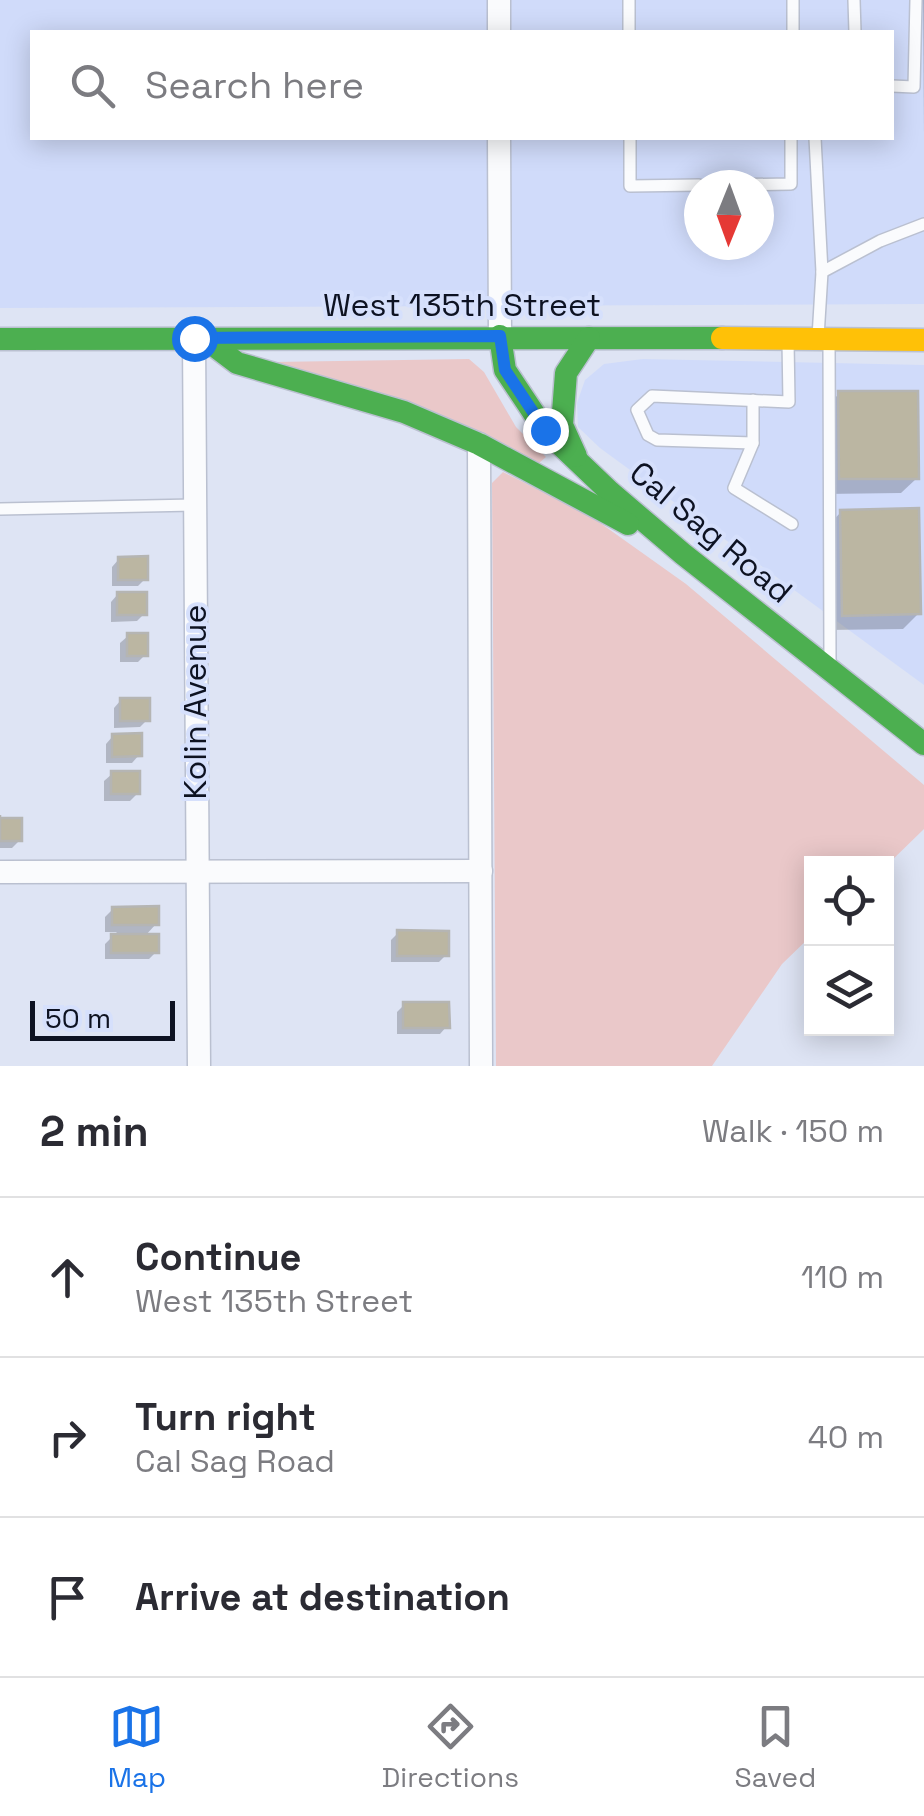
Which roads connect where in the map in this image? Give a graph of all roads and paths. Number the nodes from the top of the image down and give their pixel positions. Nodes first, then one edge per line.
1 (499, 0) edge
2 (629, 0) edge
3 (793, 0) edge
4 (854, 0) edge
5 (916, 0) edge
6 (499, 30) edge
7 (630, 30) edge
8 (793, 30) edge
9 (855, 30) edge
10 (894, 86) edge
11 (499, 140) edge
12 (630, 140) edge
13 (792, 140) edge
14 (816, 140) edge
15 (774, 184) edge
16 (684, 185) edge
17 (924, 224) edge
18 (822, 272) junction
19 (500, 336) junction
20 (199, 338) junction
21 (589, 338) junction
22 (0, 339) edge
23 (924, 340) edge
24 (788, 341) junction
25 (823, 341) junction
26 (753, 400) junction
27 (753, 442) junction
28 (479, 444) junction
29 (580, 463) junction
30 (194, 505) junction
31 (0, 509) edge
32 (792, 524) dead end
33 (683, 554) junction
34 (830, 672) junction
35 (924, 744) edge
36 (481, 871) junction
37 (0, 872) edge
38 (196, 872) junction
39 (200, 1066) edge
40 (481, 1066) edge

1 - 6 street
2 - 7 lane
3 - 8 lane
4 - 9 lane
5 - 10 lane
11 - 19 street
12 - 16 lane
13 - 15 lane
14 - 18 lane
17 - 18 lane
18 - 25 lane
19 - 20 street, West 135th Street
19 - 21 street, West 135th Street
19 - 29 street, Cal Sag Road
20 - 22 street, West 135th Street
20 - 28 street
20 - 30 street, Kolin Avenue
21 - 24 street, West 135th Street
21 - 29 street
23 - 25 street, West 135th Street
24 - 25 street, West 135th Street
24 - 26 lane
25 - 34 lane
26 - 27 lane
26 - 27 lane
27 - 32 lane
28 - 33 street
28 - 36 street
29 - 33 street, Cal Sag Road
30 - 31 lane
30 - 38 street, Kolin Avenue
33 - 34 street, Cal Sag Road
34 - 35 street, Cal Sag Road
36 - 38 street
36 - 40 street
37 - 38 street
38 - 39 street, Kolin Avenue

